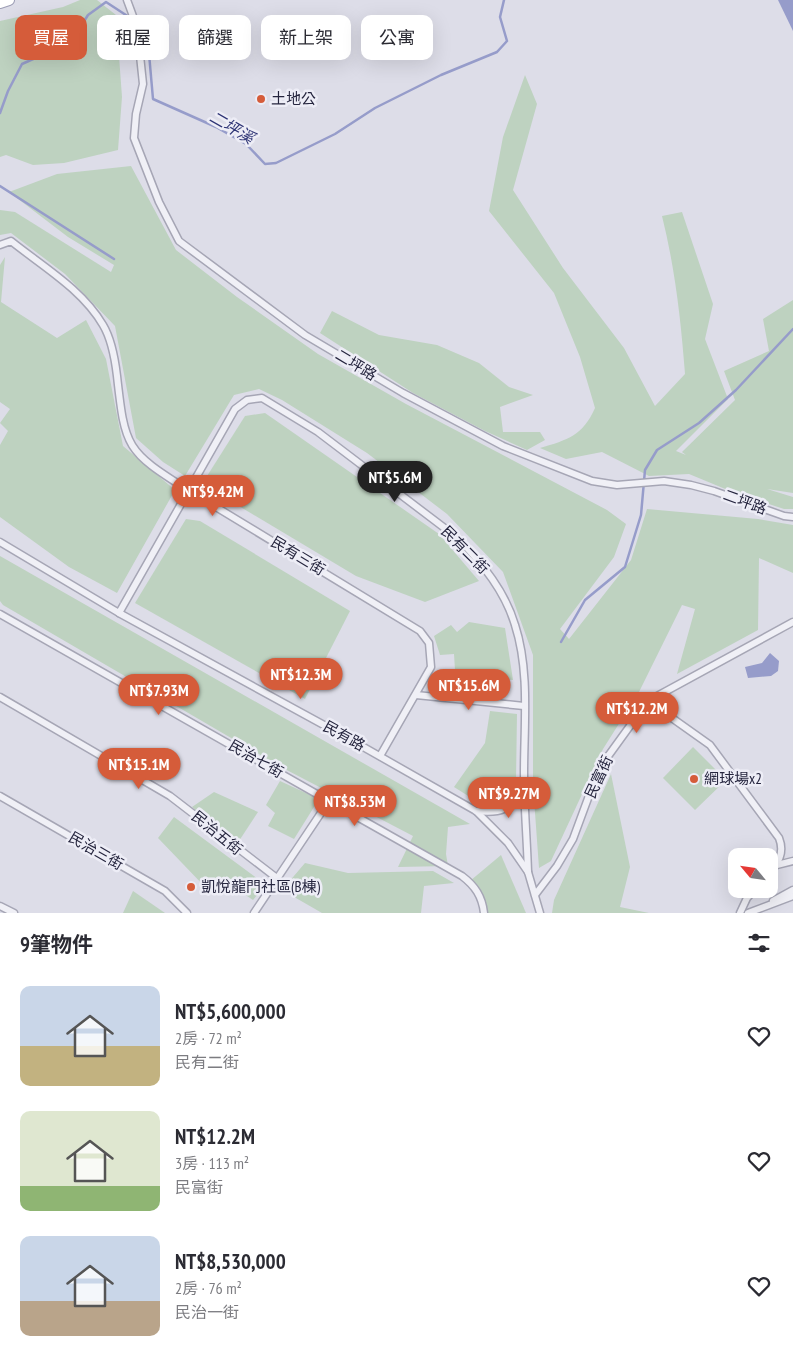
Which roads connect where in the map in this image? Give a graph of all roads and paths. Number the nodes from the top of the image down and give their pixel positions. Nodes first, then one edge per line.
1 (9, 0) edge
2 (127, 0) edge
3 (0, 3) edge
4 (0, 245) edge
5 (188, 490) junction
6 (793, 517) edge
7 (0, 542) edge
8 (0, 614) edge
9 (119, 614) junction
10 (793, 622) edge
11 (416, 695) junction
12 (0, 697) edge
13 (648, 701) junction
14 (524, 706) junction
15 (380, 756) junction
16 (524, 788) junction
17 (0, 796) edge
18 (329, 801) junction
19 (476, 811) junction
20 (793, 860) edge
21 (778, 861) edge
22 (778, 865) edge
23 (528, 872) junction
24 (278, 879) junction
25 (793, 890) edge
26 (535, 895) junction
27 (793, 896) edge
28 (747, 898) edge
29 (0, 906) edge
30 (761, 908) junction
31 (14, 913) edge
32 (187, 913) edge
33 (254, 913) edge
34 (484, 913) edge
35 (540, 913) edge
36 (740, 913) edge
37 (748, 913) edge

1 - 3 main road
2 - 6 street, 二坪路
4 - 5 street, 民有三街
5 - 9 street, 民有二街
5 - 11 street, 民有三街
5 - 14 street, 民有二街
7 - 9 street, 民有路
8 - 18 street, 民治七街
9 - 15 street, 民有路
10 - 13 street, 民富街
11 - 14 street
11 - 15 street, 民有三街
12 - 24 street, 民治五街
13 - 21 street
13 - 26 street, 民富街
14 - 16 street, 民有二街
15 - 19 street, 民有路
16 - 19 street
16 - 23 street, 民有二街
17 - 32 street, 民治三街
18 - 24 street
18 - 34 street, 民治七街
19 - 23 street, 民有路
20 - 22 street
23 - 26 street, 民有路
24 - 33 street
25 - 30 street
26 - 35 street, 民有路
27 - 30 street
28 - 36 street
29 - 31 street
30 - 37 street

